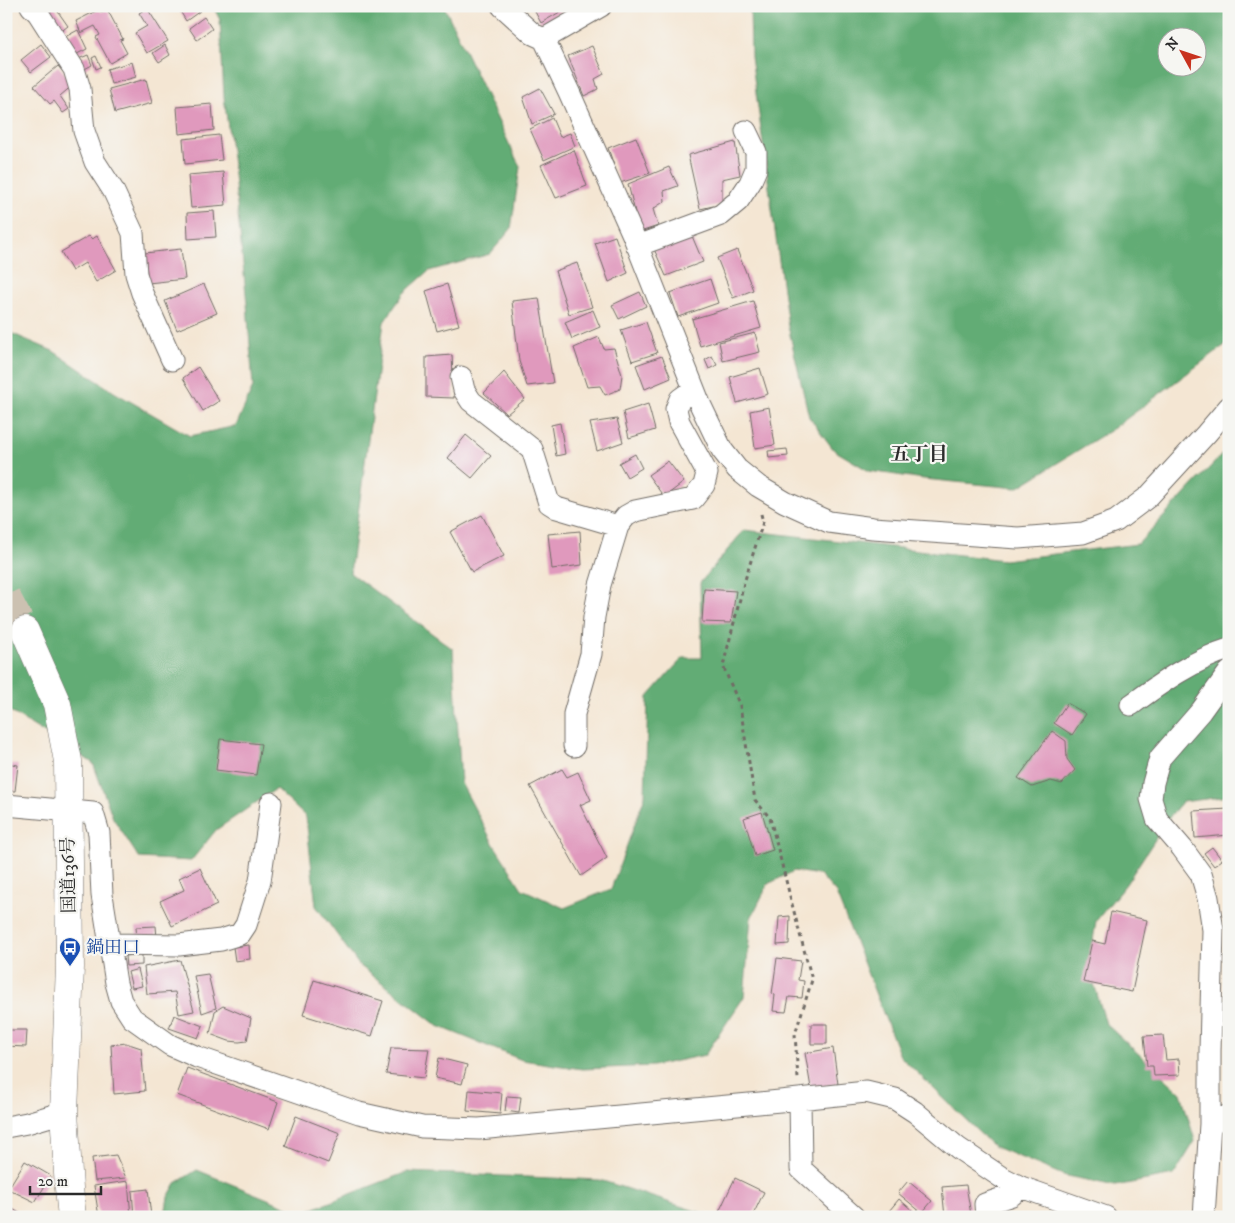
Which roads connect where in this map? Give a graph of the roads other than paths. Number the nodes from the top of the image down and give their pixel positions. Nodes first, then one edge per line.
1 (31, 6) edge
2 (502, 6) edge
3 (601, 6) edge
4 (544, 39) junction
5 (746, 131) dead end
6 (637, 246) junction
7 (172, 360) dead end
8 (461, 377) dead end
9 (694, 389) junction
10 (1229, 407) edge
11 (618, 526) junction
12 (25, 631) tunnel mouth
13 (1229, 649) edge
14 (1229, 672) edge
15 (1131, 705) dead end
16 (574, 746) dead end
17 (271, 803) dead end
18 (6, 806) edge
19 (68, 812) junction
20 (110, 944) junction
21 (800, 1099) junction
22 (64, 1112) junction
23 (1219, 1120) edge
24 (6, 1127) edge
25 (1021, 1187) junction
26 (72, 1217) edge
27 (854, 1217) edge
28 (986, 1217) edge
29 (1106, 1217) edge
30 (1204, 1217) edge

1 - 7 street
2 - 4 street
3 - 4 street
4 - 6 street
5 - 6 street
6 - 9 street
8 - 11 street
9 - 10 street
9 - 11 street
11 - 16 street
12 - 19 highway, 国道136号
13 - 15 street
14 - 23 street
17 - 20 street
18 - 19 street
19 - 20 street
19 - 22 highway, 国道136号
20 - 21 street
21 - 25 street
21 - 27 street
22 - 24 street
22 - 26 highway, 国道136号
23 - 30 street
25 - 28 street
25 - 29 street

